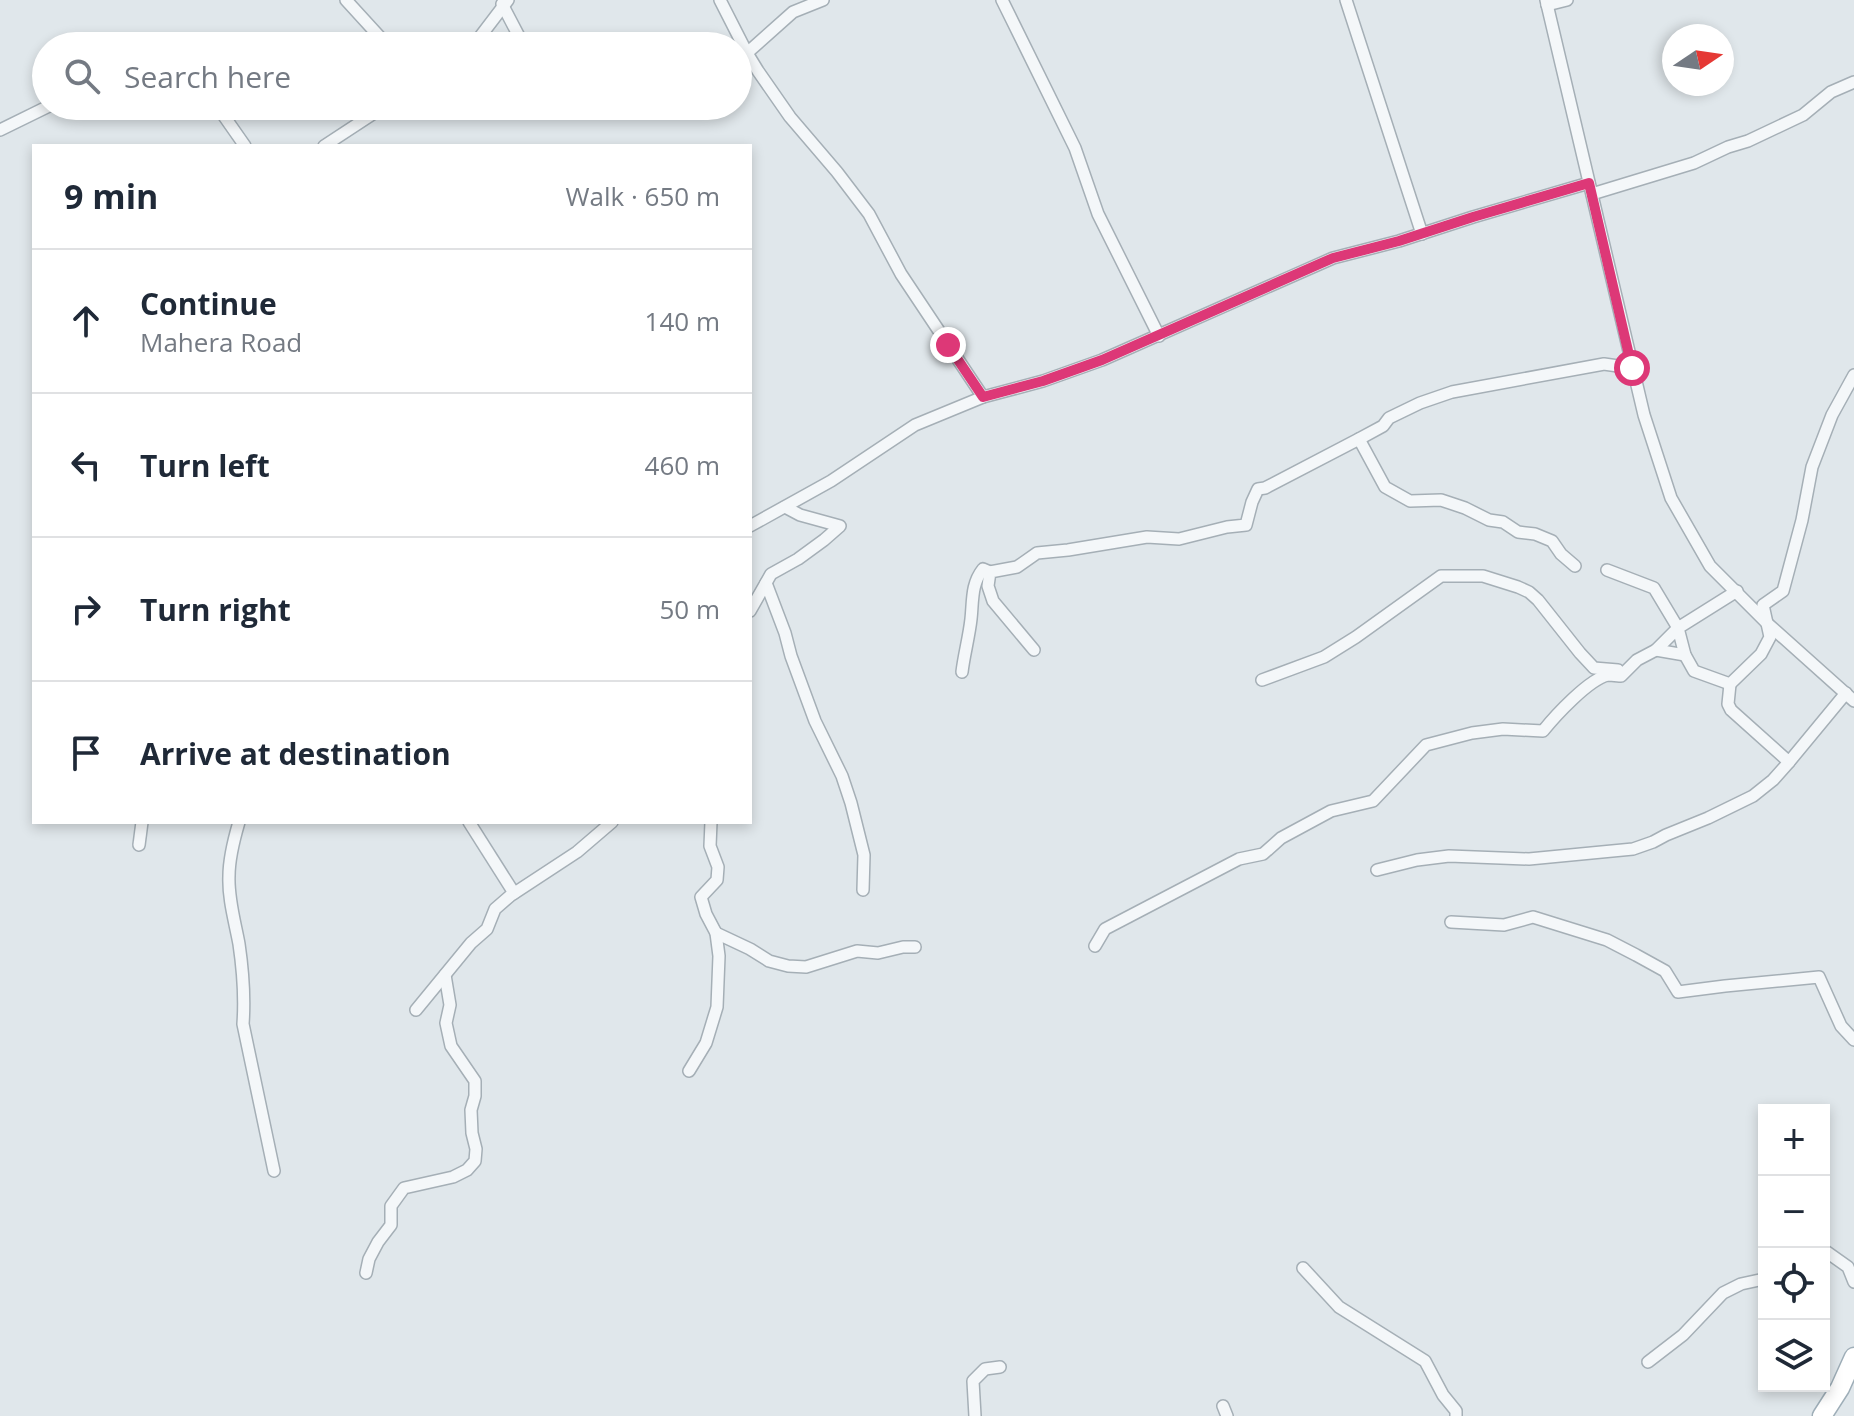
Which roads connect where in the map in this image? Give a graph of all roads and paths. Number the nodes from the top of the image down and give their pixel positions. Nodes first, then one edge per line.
1 (346, 0) edge
2 (720, 0) edge
3 (823, 0) edge
4 (1002, 0) edge
5 (1346, 0) edge
6 (1567, 0) edge
7 (504, 2) edge
8 (1546, 2) edge
9 (375, 32) edge
10 (483, 32) edge
11 (518, 32) edge
12 (736, 32) edge
13 (752, 49) edge
14 (752, 60) edge
15 (1854, 82) edge
16 (32, 114) edge
17 (227, 120) edge
18 (364, 120) edge
19 (0, 130) edge
20 (244, 144) edge
21 (327, 144) edge
22 (1590, 189) junction
23 (1422, 234) junction
24 (1159, 336) junction
25 (1632, 368) junction
26 (1854, 375) edge
27 (983, 397) junction
28 (1359, 439) junction
29 (785, 507) junction
30 (752, 525) edge
31 (1575, 566) dead end
32 (1607, 570) dead end
33 (990, 572) junction
34 (766, 583) junction
35 (1737, 591) junction
36 (752, 608) edge
37 (1768, 624) junction
38 (1678, 628) junction
39 (1034, 650) dead end
40 (1656, 650) junction
41 (1685, 655) junction
42 (1637, 660) junction
43 (962, 672) dead end
44 (1262, 680) dead end
45 (1730, 684) junction
46 (1850, 697) edge
47 (1789, 762) junction
48 (142, 824) edge
49 (238, 824) edge
50 (470, 824) edge
51 (610, 824) edge
52 (711, 824) edge
53 (139, 845) dead end
54 (1377, 870) dead end
55 (863, 890) dead end
56 (514, 893) junction
57 (1451, 922) dead end
58 (716, 933) junction
59 (1095, 946) dead end
60 (915, 947) dead end
61 (445, 975) junction
62 (416, 1010) dead end
63 (1854, 1040) edge
64 (689, 1071) dead end
65 (274, 1171) dead end
66 (1830, 1254) edge
67 (1303, 1268) dead end
68 (366, 1273) dead end
69 (1758, 1280) edge
70 (1854, 1282) edge
71 (1854, 1357) edge
72 (1648, 1362) dead end
73 (1000, 1367) dead end
74 (975, 1416) edge
75 (1456, 1416) edge
76 (1822, 1416) edge

1 - 9 street
2 - 12 street
3 - 13 street
4 - 24 street
5 - 23 street
6 - 8 street
7 - 10 street
7 - 11 street
8 - 22 street
14 - 27 street
15 - 22 street
16 - 19 street
17 - 20 street
18 - 21 street
22 - 23 street
22 - 25 street
23 - 24 street
24 - 27 street
25 - 28 street
25 - 35 street
26 - 37 street
27 - 29 street
28 - 31 street
28 - 33 street
29 - 30 street
29 - 34 street
32 - 38 street
33 - 39 street
33 - 43 street
34 - 36 street
34 - 55 street
35 - 37 street
35 - 38 street
37 - 45 street
37 - 46 street
38 - 40 street
38 - 41 street
40 - 41 street
40 - 42 street
41 - 45 street
42 - 44 street
42 - 59 street
45 - 47 street
46 - 47 street
47 - 54 street
48 - 53 street
49 - 65 street
50 - 56 street
51 - 56 street
52 - 58 street
56 - 61 street
57 - 63 street
58 - 60 street
58 - 64 street
61 - 62 street
61 - 68 street
66 - 70 street
67 - 75 street
69 - 72 street
71 - 76 main road
73 - 74 street

